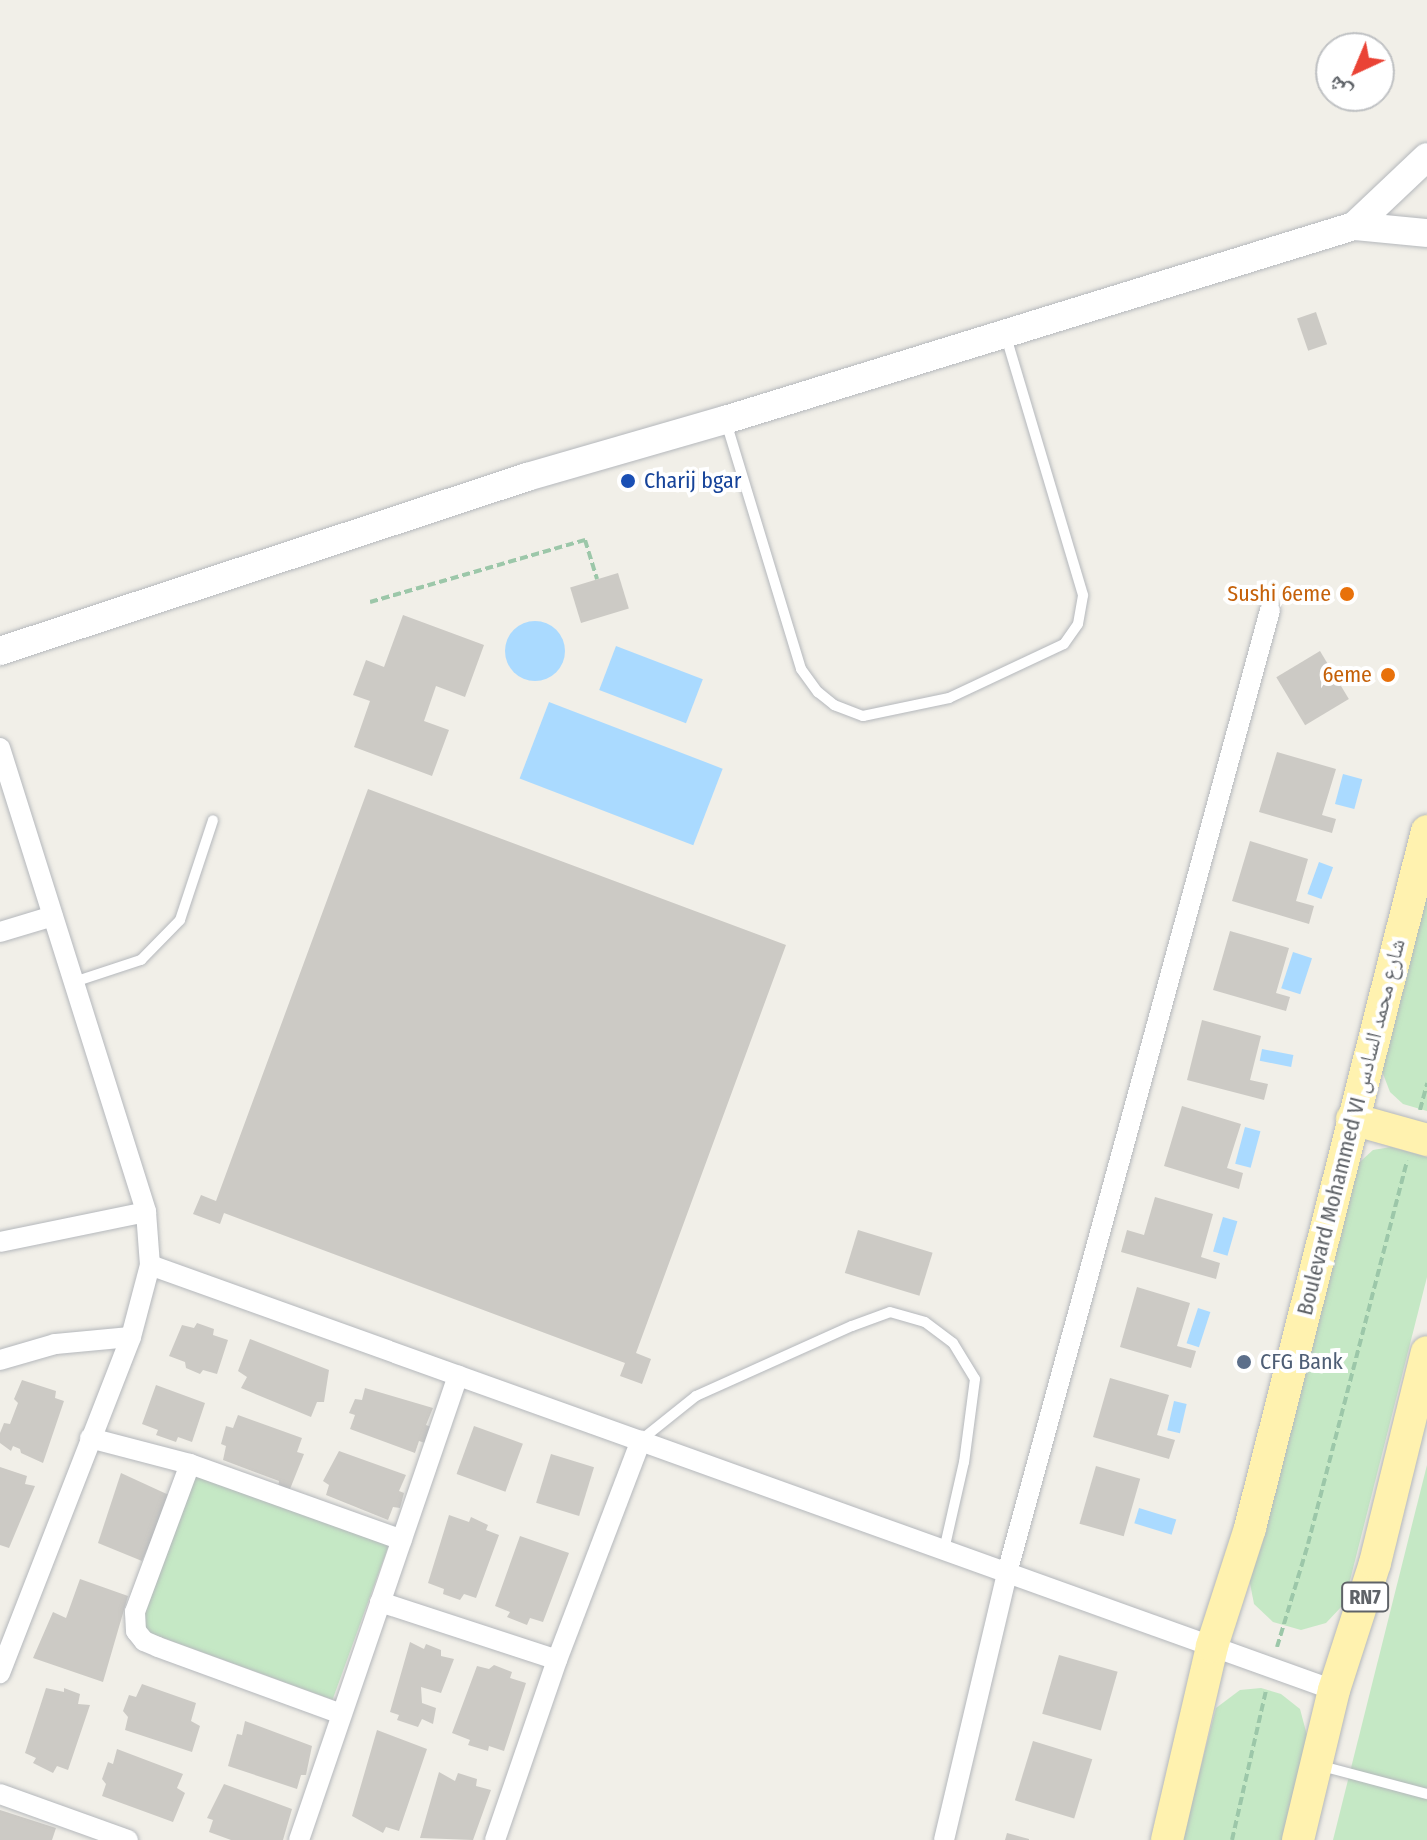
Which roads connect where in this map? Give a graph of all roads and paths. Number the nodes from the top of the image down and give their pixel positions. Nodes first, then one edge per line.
1 (1427, 157) edge
2 (1354, 226) junction
3 (1427, 233) edge
4 (1004, 334) junction
5 (725, 420) junction
6 (597, 579) dead end
7 (370, 602) dead end
8 (1270, 610) dead end
9 (0, 651) edge
10 (0, 748) edge
11 (213, 820) dead end
12 (1427, 831) edge
13 (53, 916) junction
14 (0, 932) edge
15 (74, 982) junction
16 (1427, 1083) edge
17 (1352, 1119) junction
18 (1420, 1138) edge
19 (146, 1212) junction
20 (0, 1242) edge
21 (150, 1265) junction
22 (131, 1337) junction
23 (1427, 1352) edge
24 (0, 1360) edge
25 (458, 1375) junction
26 (90, 1438) junction
27 (641, 1440) junction
28 (190, 1464) junction
29 (402, 1540) junction
30 (944, 1550) junction
31 (1007, 1573) junction
32 (380, 1602) junction
33 (1212, 1646) junction
34 (557, 1660) junction
35 (1271, 1668) junction
36 (0, 1673) edge
37 (1334, 1690) junction
38 (341, 1714) junction
39 (1316, 1764) junction
40 (0, 1794) edge
41 (1427, 1794) edge
42 (128, 1840) edge
43 (299, 1840) edge
44 (495, 1840) edge
45 (944, 1840) edge
46 (1167, 1840) edge
47 (1232, 1840) edge
48 (1298, 1840) edge

1 - 2 main road
2 - 3 main road
2 - 4 main road
4 - 5 main road
4 - 5 lane
5 - 9 main road
6 - 7 path
8 - 31 street
10 - 13 street
11 - 15 lane
12 - 17 main road, Boulevard Mohammed VI شارع محمد السادس
13 - 14 street
13 - 15 street
15 - 19 street
16 - 18 path
17 - 18 main road
17 - 33 main road, Boulevard Mohammed VI شارع محمد السادس
18 - 35 path
19 - 20 street
19 - 21 street
21 - 22 street
21 - 25 street
22 - 24 street
22 - 26 street
23 - 37 main road, RN7
25 - 27 street
25 - 29 street
26 - 28 street
26 - 36 street
27 - 30 street
27 - 30 lane
27 - 34 street
28 - 29 street
28 - 38 street
29 - 32 street
30 - 31 street
31 - 33 street
31 - 45 street
32 - 34 street
32 - 38 street
33 - 35 street
33 - 46 main road, Boulevard Mohammed VI شارع محمد السادس
34 - 44 street
35 - 37 street
35 - 47 path
37 - 39 main road, RN7
38 - 43 street
39 - 41 lane
39 - 48 main road, RN7
40 - 42 street

